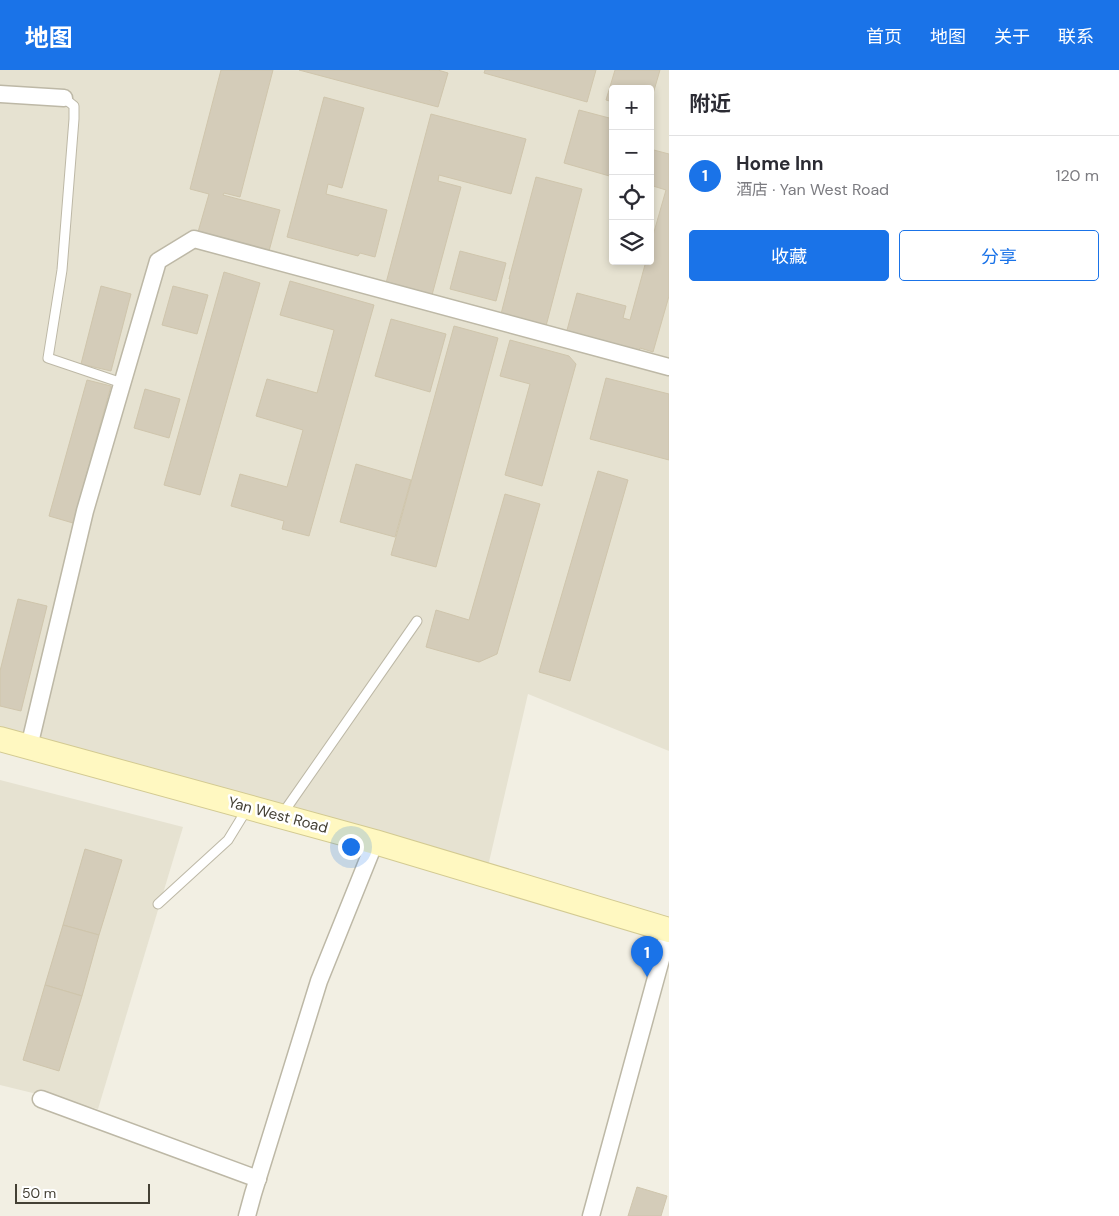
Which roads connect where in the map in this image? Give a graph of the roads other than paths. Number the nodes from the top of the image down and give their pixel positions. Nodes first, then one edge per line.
1 (0, 94) edge
2 (64, 98) joint
3 (669, 367) edge
4 (122, 383) junction
5 (417, 621) dead end
6 (0, 739) edge
7 (29, 747) junction
8 (249, 807) junction
9 (281, 816) junction
10 (375, 842) junction
11 (158, 904) dead end
12 (669, 930) edge
13 (41, 1099) dead end
14 (258, 1179) junction
15 (247, 1216) edge
16 (591, 1216) edge

1 - 2 street
2 - 4 lane
3 - 4 street
4 - 7 street
5 - 9 lane
6 - 7 main road, Yan West Road
7 - 8 main road, Yan West Road
8 - 9 main road, Yan West Road
8 - 11 lane
9 - 10 main road, Yan West Road
10 - 12 main road, Yan West Road
10 - 14 street
12 - 16 street
13 - 14 street
14 - 15 street

